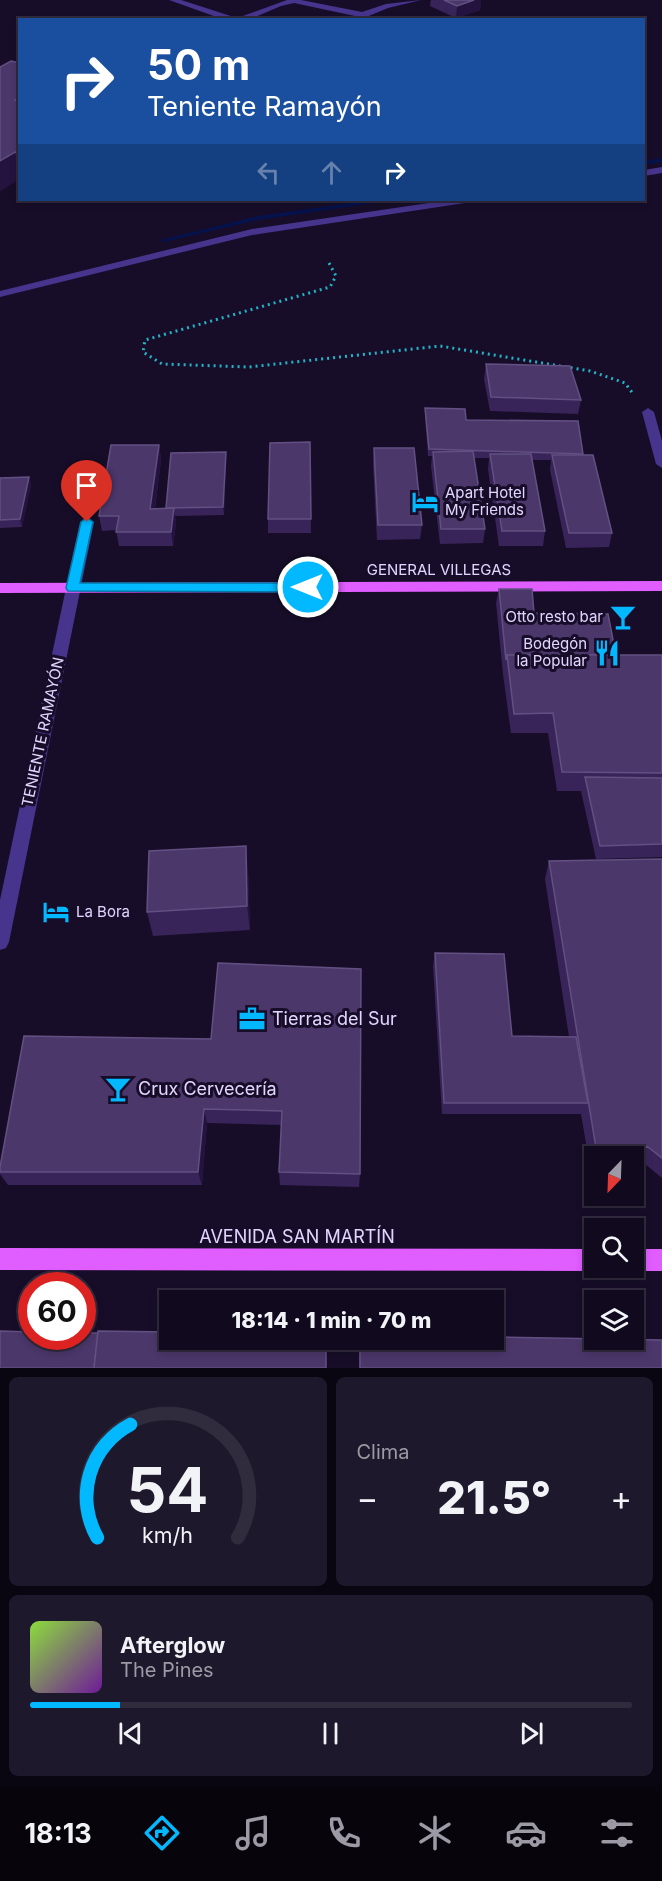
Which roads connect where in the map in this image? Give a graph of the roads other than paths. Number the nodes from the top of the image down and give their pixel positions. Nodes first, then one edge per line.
1 (172, 0) edge
2 (417, 0) edge
3 (214, 14) junction
4 (363, 15) junction
5 (206, 18) edge
6 (228, 18) edge
7 (245, 18) edge
8 (356, 18) edge
9 (662, 170) edge
10 (645, 173) edge
11 (458, 201) edge
12 (0, 294) edge
13 (648, 412) road end
14 (662, 464) edge
15 (87, 522) dead end
16 (662, 586) edge
17 (0, 588) edge
18 (73, 588) junction
19 (0, 942) edge
20 (0, 1259) edge
21 (584, 1260) edge
22 (644, 1260) edge
23 (662, 1260) edge

1 - 3 street
2 - 4 street
3 - 5 street
3 - 6 street
4 - 7 street
4 - 8 street
9 - 10 street
11 - 12 street
13 - 14 street
15 - 18 street, TENIENTE RAMAYÓN
16 - 18 main road, GENERAL VILLEGAS
17 - 18 main road, GENERAL VILLEGAS
18 - 19 street, TENIENTE RAMAYÓN
20 - 21 main road, AVENIDA SAN MARTÍN
22 - 23 main road

